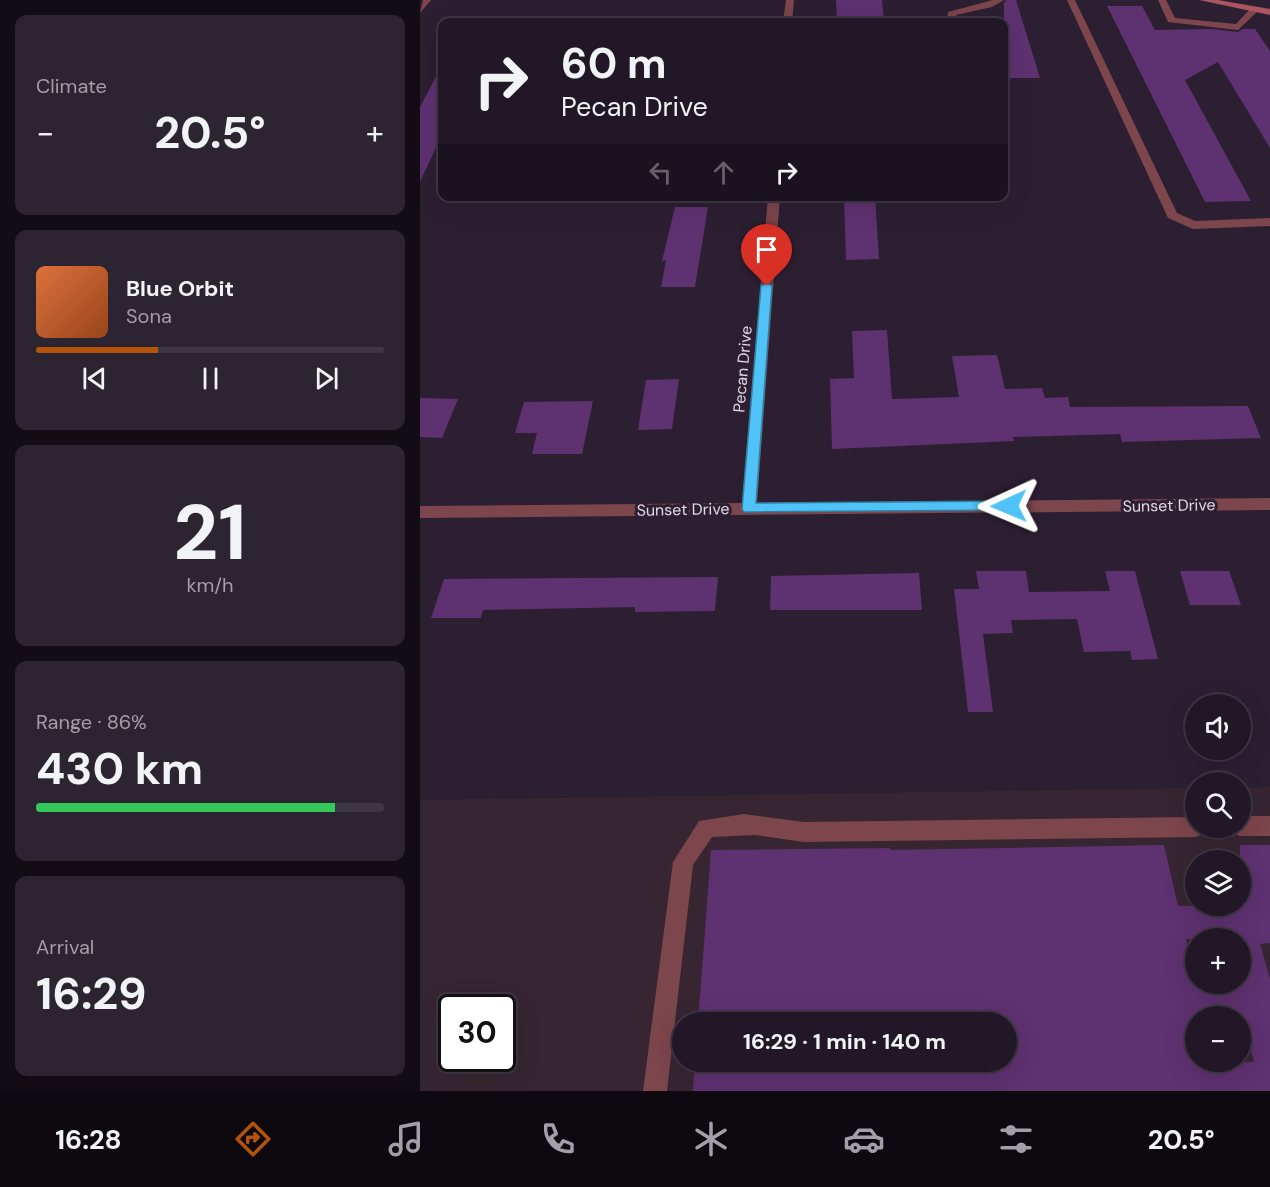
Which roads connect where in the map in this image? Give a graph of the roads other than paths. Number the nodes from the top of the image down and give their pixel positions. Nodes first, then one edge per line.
1 (427, 0) edge
2 (790, 0) edge
3 (1000, 0) edge
4 (1071, 0) edge
5 (1162, 0) edge
6 (1203, 0) edge
7 (1255, 9) junction
8 (420, 10) edge
9 (1270, 12) edge
10 (788, 18) edge
11 (952, 18) edge
12 (774, 201) edge
13 (1270, 222) edge
14 (1270, 504) edge
15 (749, 509) junction
16 (420, 512) edge
17 (1251, 826) edge
18 (1270, 826) edge
19 (1185, 827) edge
20 (655, 1091) edge

1 - 8 street
2 - 10 street
3 - 11 street
4 - 13 street
5 - 7 street
6 - 7 main road
7 - 9 main road
12 - 15 street, Pecan Drive
14 - 15 street, Sunset Drive
15 - 16 street, Sunset Drive
17 - 18 street
19 - 20 street

